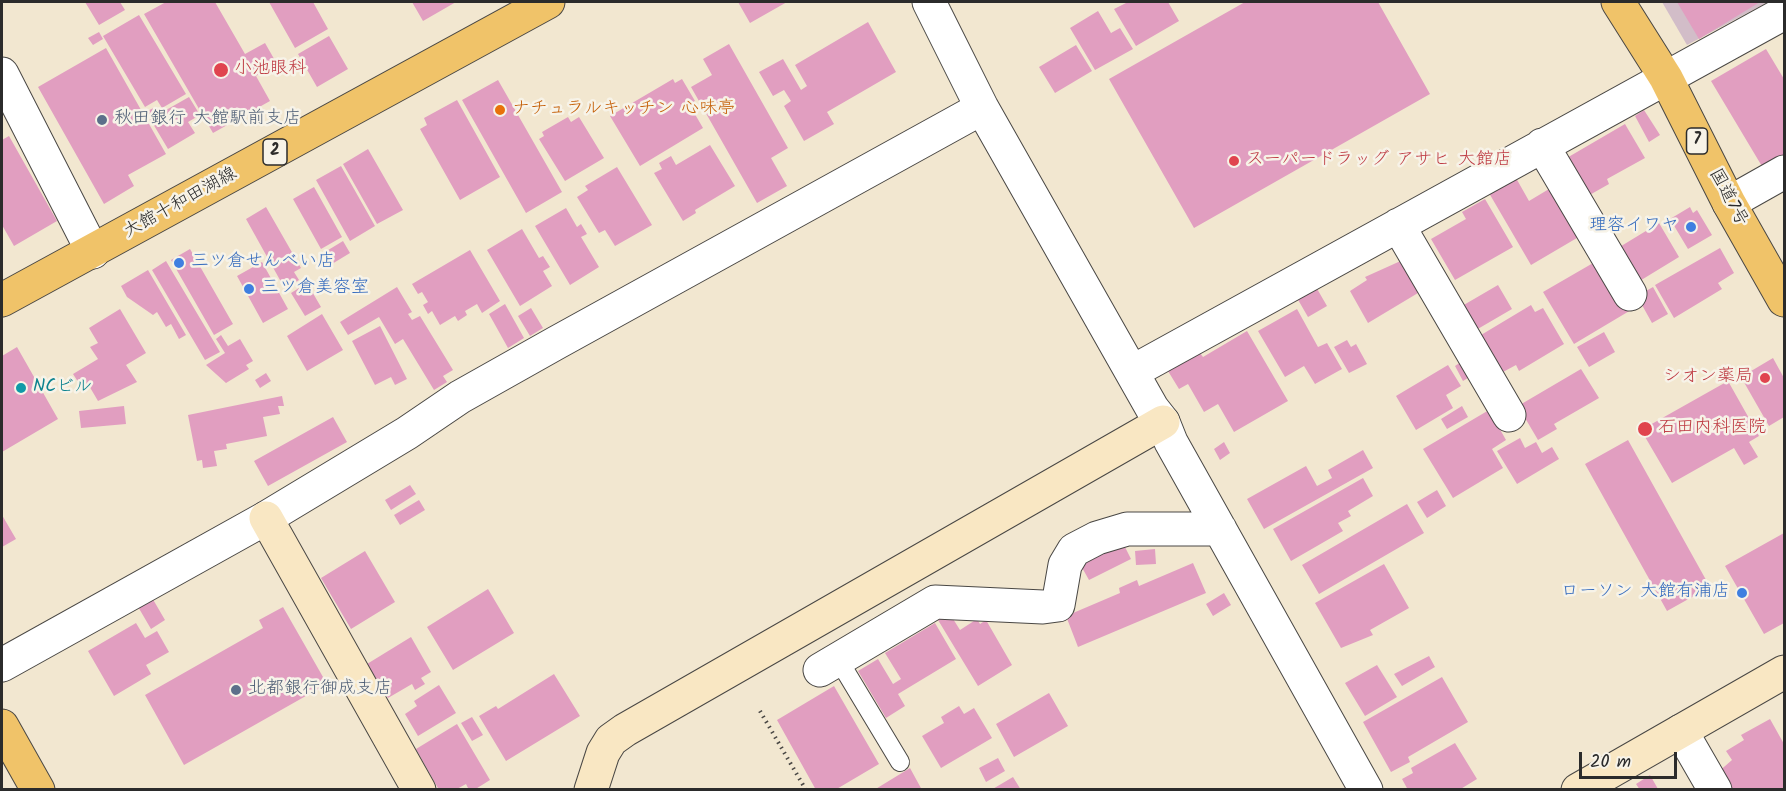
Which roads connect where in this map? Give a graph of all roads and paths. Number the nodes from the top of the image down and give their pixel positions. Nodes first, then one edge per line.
1 (549, 2) edge
2 (929, 2) edge
3 (1618, 2) edge
4 (1785, 13) edge
5 (2, 74) edge
6 (1666, 78) junction
7 (982, 108) junction
8 (1542, 145) junction
9 (1785, 172) edge
10 (1729, 203) junction
11 (1398, 225) junction
12 (93, 252) junction
13 (1630, 294) dead end
14 (2, 300) edge
15 (1785, 300) edge
16 (1132, 372) junction
17 (1509, 415) dead end
18 (1162, 422) junction
19 (266, 519) junction
20 (1220, 529) junction
21 (2, 665) edge
22 (829, 665) joint
23 (1785, 672) edge
24 (760, 711) dead end
25 (2, 726) edge
26 (1681, 731) junction
27 (900, 762) dead end
28 (38, 789) edge
29 (419, 789) edge
30 (591, 789) edge
31 (806, 789) edge
32 (1366, 789) edge
33 (1578, 789) edge
34 (1714, 789) edge

1 - 12 main road, 大館十和田湖線 / 2
2 - 7 street
3 - 6 main road, 国道7号 / 7
4 - 6 street
5 - 12 street
6 - 8 street
6 - 10 main road, 国道7号 / 7
7 - 16 street
7 - 19 street
8 - 11 street
8 - 13 street
9 - 10 street
10 - 15 main road, 国道7号 / 7
11 - 16 street
11 - 17 street
12 - 14 main road, 大館十和田湖線 / 2
16 - 18 street
18 - 20 street
18 - 30 street
19 - 21 street
19 - 29 street
20 - 22 street
20 - 32 street
22 - 27 lane
23 - 26 street
24 - 31 path
25 - 28 main road
26 - 33 street
26 - 34 street

